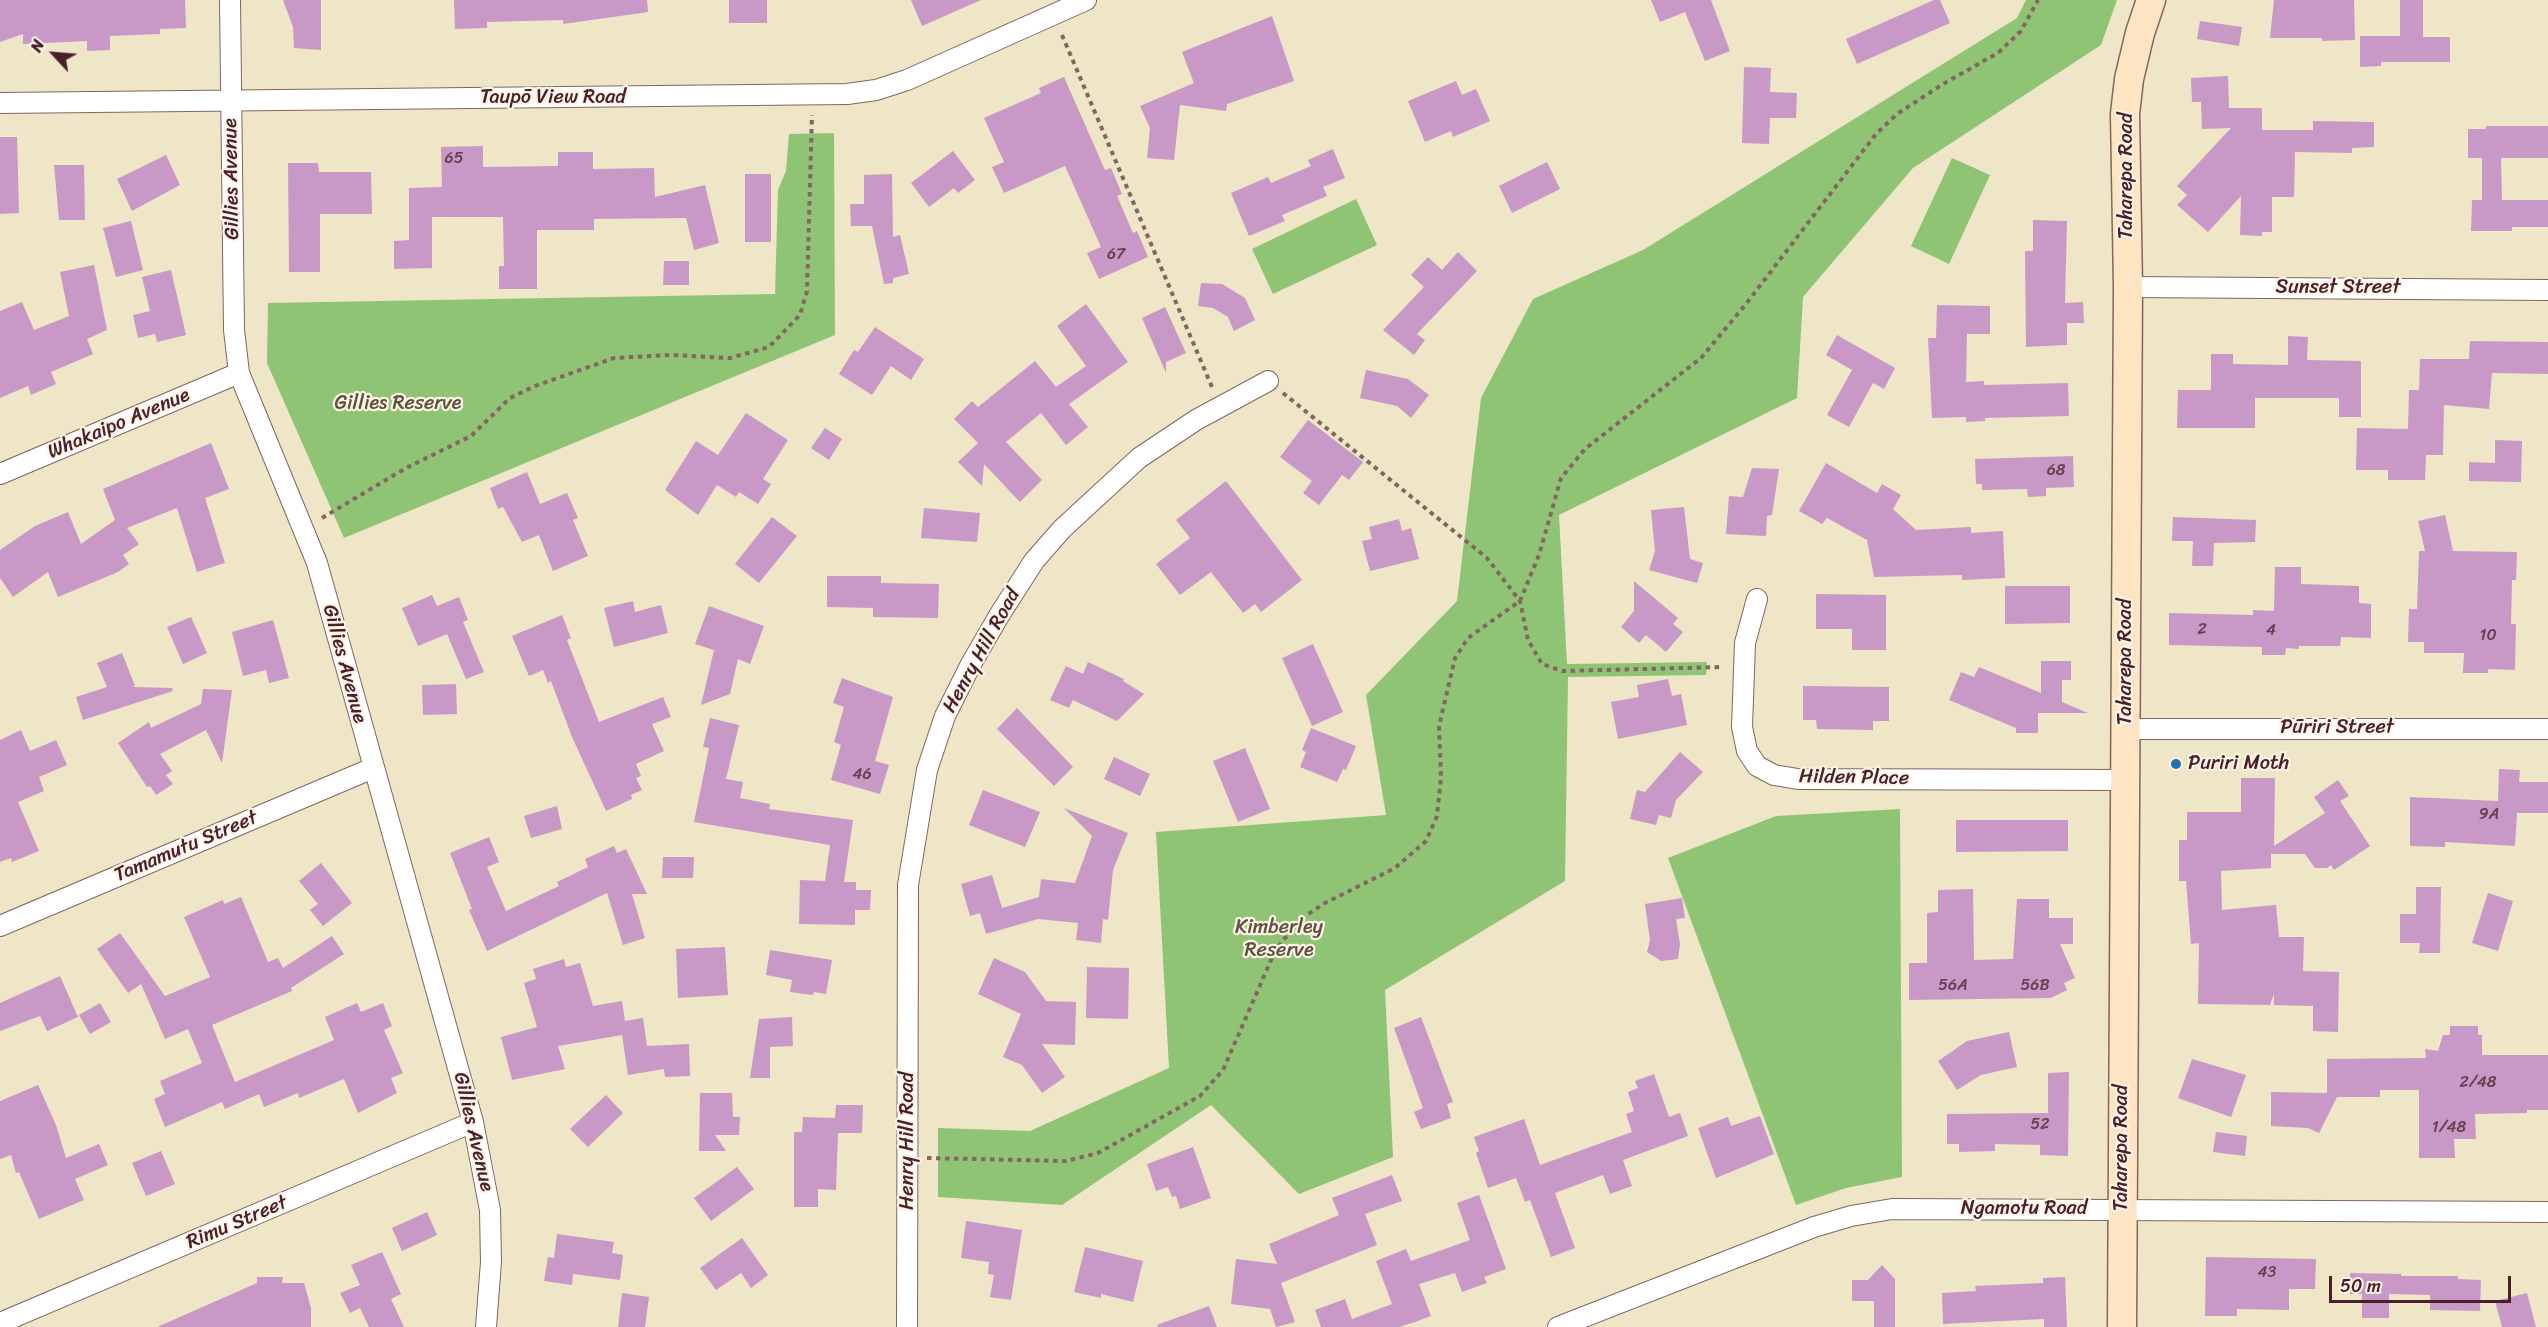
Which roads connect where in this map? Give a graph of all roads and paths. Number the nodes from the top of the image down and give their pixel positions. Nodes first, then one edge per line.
1 (230, 0) edge
2 (1086, 0) edge
3 (2038, 0) edge
4 (2151, 0) edge
5 (1053, 15) junction
6 (813, 95) junction
7 (232, 101) junction
8 (0, 103) edge
9 (2128, 287) junction
10 (2548, 290) edge
11 (239, 373) junction
12 (1268, 381) joint
13 (1220, 407) junction
14 (0, 474) edge
15 (302, 527) junction
16 (1757, 599) dead end
17 (1520, 601) junction
18 (1744, 666) junction
19 (2125, 729) junction
20 (2548, 729) edge
21 (373, 768) junction
22 (2124, 780) junction
23 (0, 926) edge
24 (473, 1122) junction
25 (909, 1157) junction
26 (2122, 1210) junction
27 (2548, 1212) edge
28 (0, 1323) edge
29 (486, 1327) edge
30 (907, 1327) edge
31 (1558, 1327) edge
32 (2122, 1327) edge

1 - 7 street, Gillies Avenue
2 - 5 street, Taupō View Road
3 - 17 path
4 - 9 street, Taharepa Road
5 - 6 street, Taupō View Road
5 - 13 path
6 - 7 street, Taupō View Road
6 - 15 path
7 - 8 street, Taupō View Road
7 - 11 street, Gillies Avenue
9 - 10 street, Sunset Street
9 - 19 street, Taharepa Road
11 - 14 street, Whakaipo Avenue
11 - 15 street, Gillies Avenue
12 - 13 street, Henry Hill Road
12 - 17 path
13 - 25 street, Henry Hill Road
15 - 21 street, Gillies Avenue
16 - 18 street, Hilden Place
17 - 18 path
17 - 25 path
18 - 22 street, Hilden Place
19 - 20 street, Pūriri Street
19 - 22 street, Taharepa Road
21 - 23 street, Tamamutu Street
21 - 24 street, Gillies Avenue
22 - 26 street, Taharepa Road
24 - 28 street, Rimu Street
24 - 29 street, Gillies Avenue
25 - 30 street, Henry Hill Road
26 - 27 street, Ngamotu Road
26 - 31 street, Ngamotu Road
26 - 32 street, Taharepa Road

